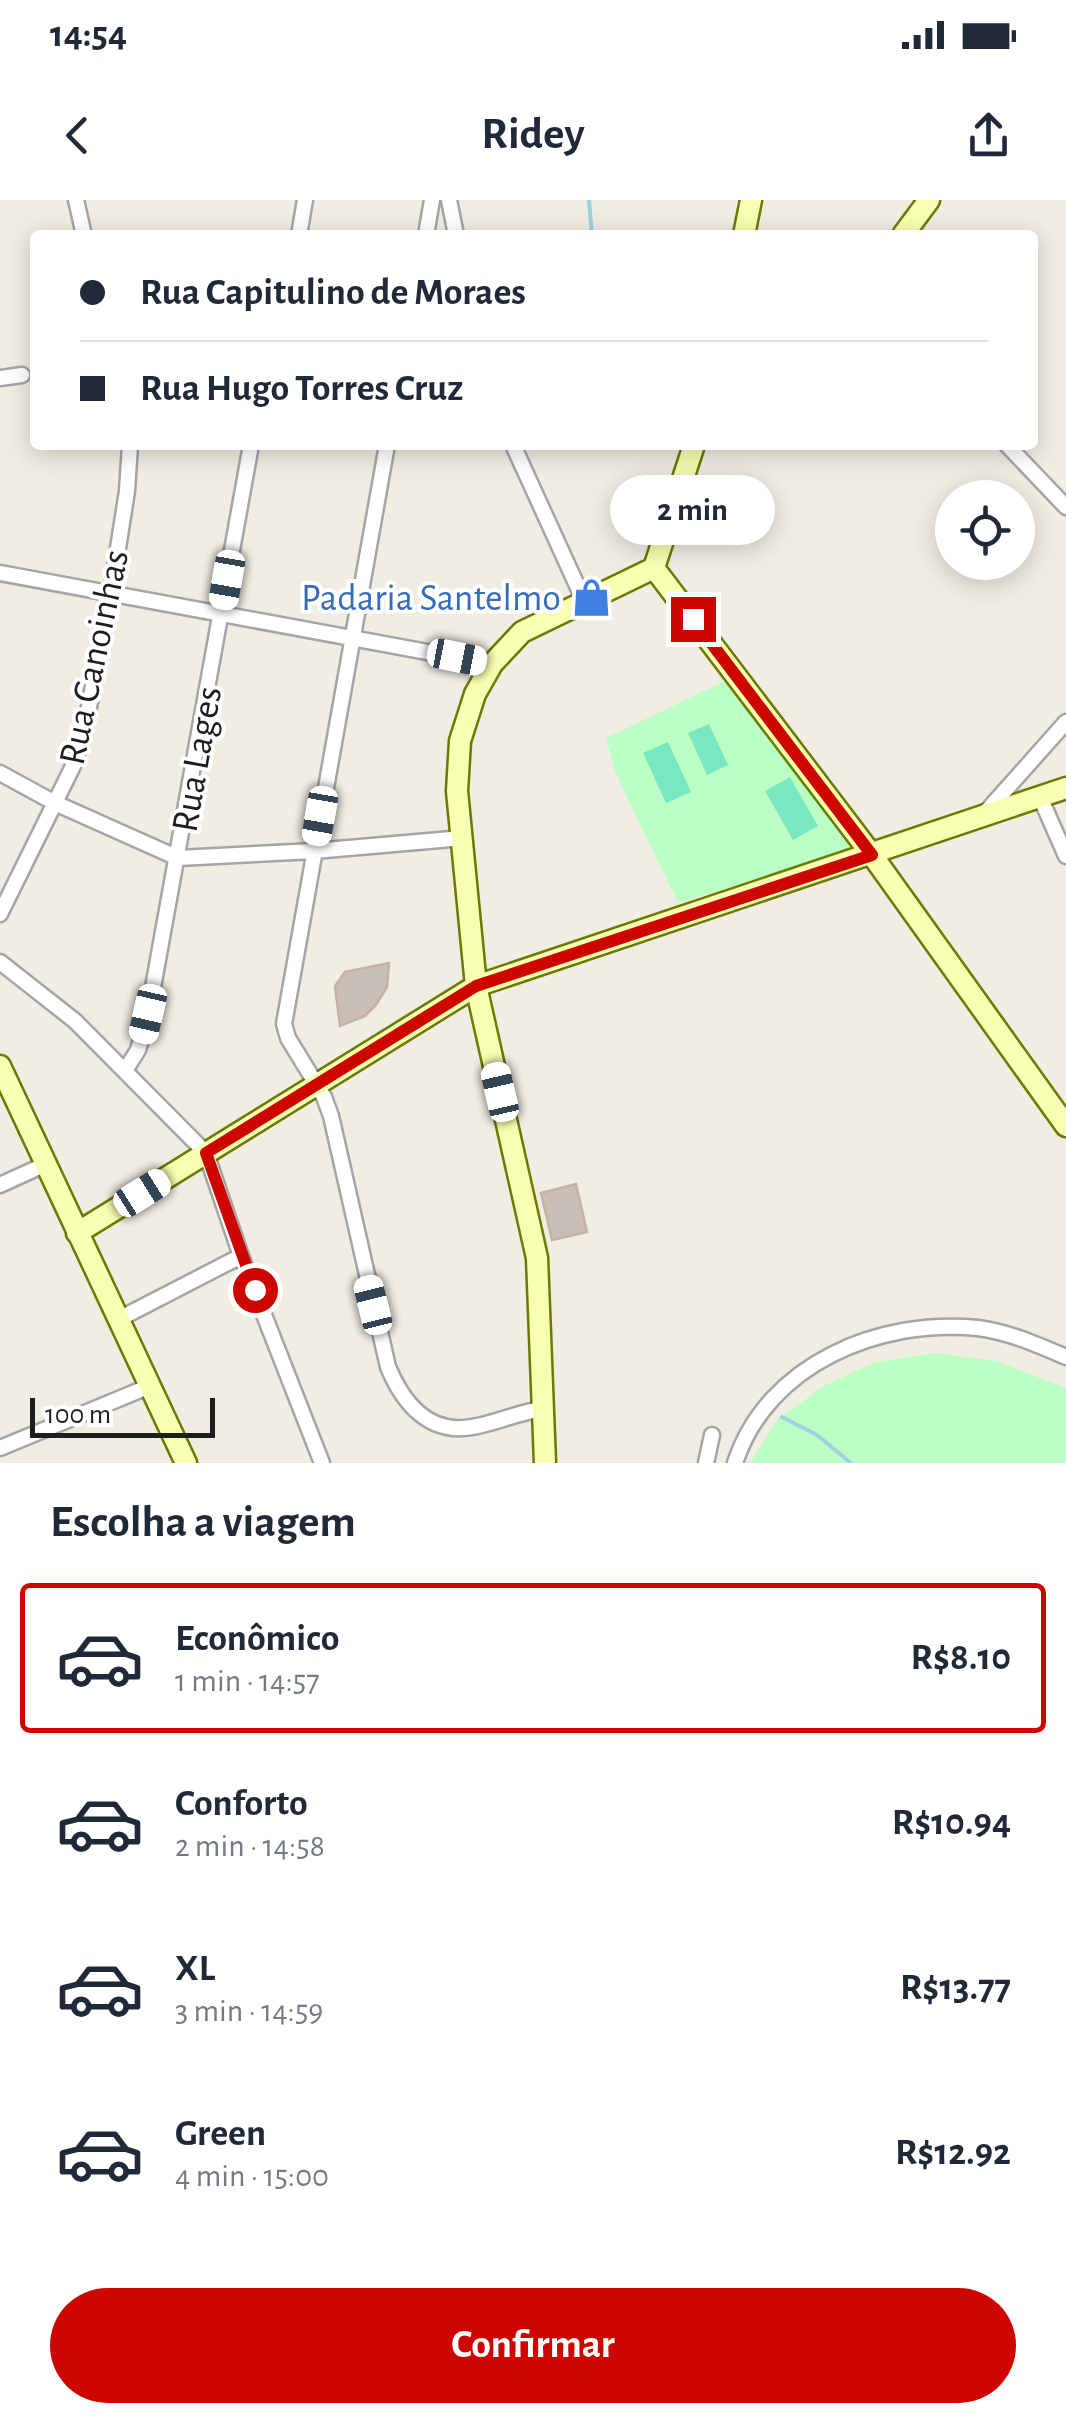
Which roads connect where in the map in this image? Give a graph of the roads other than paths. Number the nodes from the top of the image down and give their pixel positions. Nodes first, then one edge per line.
1 (76, 200) edge
2 (305, 200) edge
3 (432, 200) edge
4 (449, 200) edge
5 (751, 200) edge
6 (928, 200) edge
7 (83, 230) edge
8 (300, 230) edge
9 (427, 230) edge
10 (455, 230) edge
11 (745, 230) edge
12 (906, 230) edge
13 (22, 376) dead end
14 (0, 378) edge
15 (130, 450) edge
16 (249, 450) edge
17 (386, 450) edge
18 (515, 450) edge
19 (692, 450) edge
20 (1012, 450) edge
21 (1066, 506) edge
22 (654, 568) junction
23 (0, 573) edge
24 (111, 593) junction
25 (586, 604) junction
26 (221, 614) junction
27 (351, 637) junction
28 (492, 664) junction
29 (1066, 722) edge
30 (0, 773) edge
31 (1066, 788) edge
32 (1040, 797) junction
33 (55, 803) junction
34 (985, 814) junction
35 (463, 838) junction
36 (314, 852) junction
37 (872, 855) junction
38 (1066, 856) edge
39 (178, 858) junction
40 (0, 914) edge
41 (0, 962) edge
42 (476, 986) junction
43 (0, 1066) edge
44 (126, 1069) junction
45 (316, 1084) junction
46 (1066, 1126) edge
47 (206, 1153) junction
48 (46, 1164) junction
49 (0, 1185) edge
50 (77, 1233) junction
51 (242, 1256) junction
52 (117, 1320) junction
53 (1066, 1357) edge
54 (150, 1386) junction
55 (543, 1410) junction
56 (712, 1435) dead end
57 (0, 1448) edge
58 (186, 1463) edge
59 (322, 1463) edge
60 (544, 1463) edge
61 (706, 1463) edge
62 (734, 1463) edge

1 - 7 street
2 - 8 street
3 - 9 street
4 - 10 street
5 - 11 street
6 - 12 street
13 - 14 street
15 - 24 street, Rua Canoinhas
16 - 26 street, Rua Lages
17 - 27 street
18 - 25 street
19 - 22 street
20 - 21 street
22 - 25 street
22 - 37 street
23 - 24 street
24 - 26 street
24 - 33 street, Rua Canoinhas
25 - 28 street
26 - 27 street
26 - 39 street, Rua Lages
27 - 28 street
27 - 36 street
28 - 35 street
29 - 34 street
30 - 33 street
31 - 32 street
32 - 34 street
32 - 38 street
33 - 39 street
33 - 40 street, Rua Canoinhas
34 - 37 street
35 - 36 street
35 - 42 street
36 - 39 street
36 - 45 street
37 - 42 street
37 - 46 street
39 - 44 street, Rua Lages
41 - 44 street
42 - 45 street
42 - 55 street
43 - 48 street
44 - 47 street
45 - 47 street
45 - 55 street
47 - 50 street
47 - 51 street
48 - 49 street
48 - 50 street
50 - 52 street
51 - 52 street
51 - 59 street
52 - 54 street
53 - 62 street
54 - 57 street
54 - 58 street
55 - 60 street
56 - 61 street

